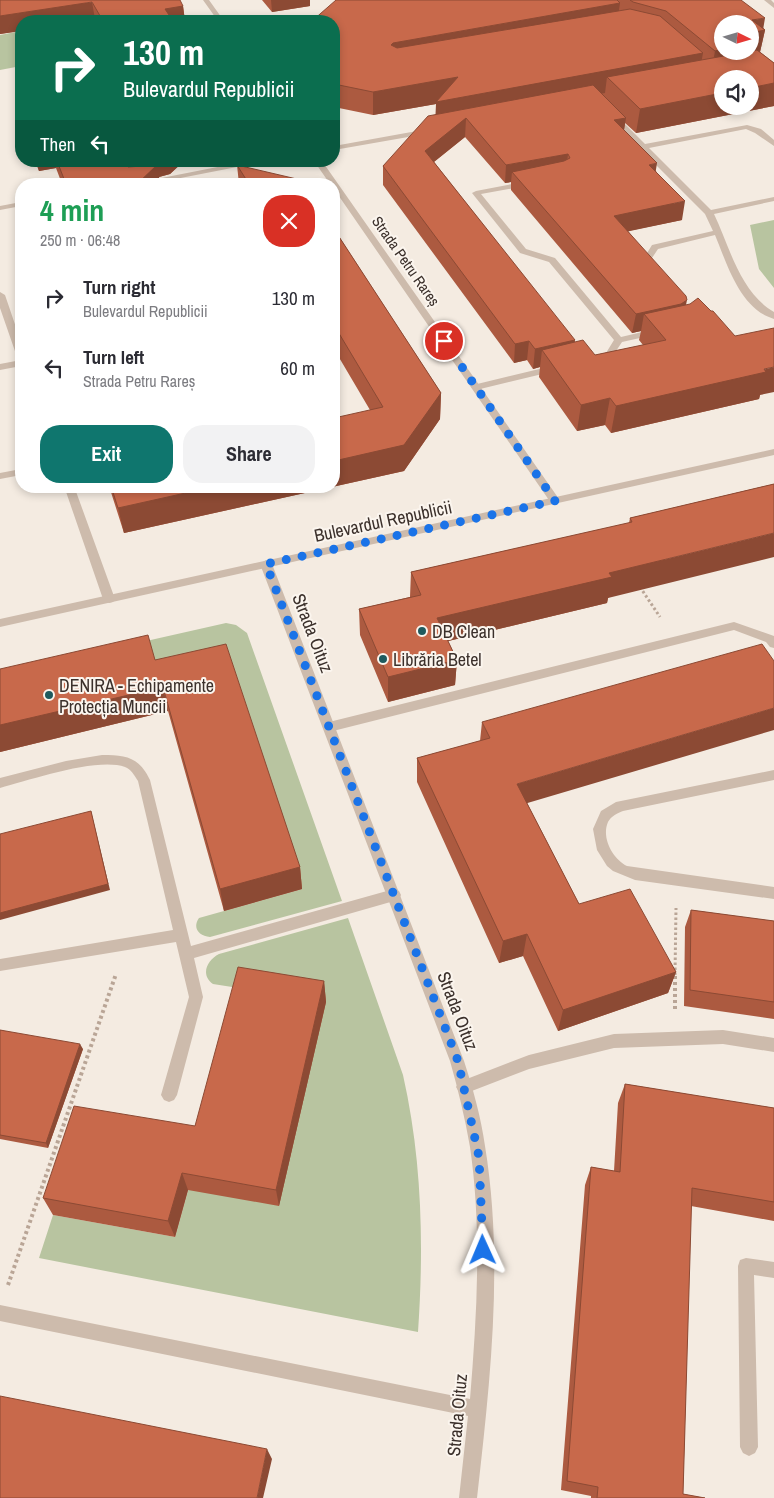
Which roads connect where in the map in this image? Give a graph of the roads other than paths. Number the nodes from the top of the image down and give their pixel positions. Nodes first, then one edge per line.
1 (206, 0) edge
2 (216, 15) edge
3 (608, 113) edge
4 (441, 128) edge
5 (774, 144) edge
6 (340, 147) edge
7 (643, 147) junction
8 (230, 167) edge
9 (322, 167) edge
10 (168, 178) edge
11 (330, 178) edge
12 (533, 182) edge
13 (340, 192) edge
14 (774, 199) edge
15 (15, 205) edge
16 (0, 208) edge
17 (709, 213) junction
18 (718, 232) junction
19 (655, 277) edge
20 (0, 295) edge
21 (774, 316) edge
22 (663, 330) edge
23 (15, 337) edge
24 (619, 340) junction
25 (591, 360) edge
26 (15, 364) edge
27 (563, 366) edge
28 (0, 367) edge
29 (476, 387) junction
30 (774, 452) edge
31 (15, 473) edge
32 (0, 476) edge
33 (71, 493) edge
34 (555, 501) junction
35 (266, 564) junction
36 (109, 599) junction
37 (0, 623) edge
38 (773, 640) edge
39 (329, 728) junction
40 (774, 775) edge
41 (0, 784) edge
42 (774, 893) edge
43 (394, 895) junction
44 (181, 935) junction
45 (186, 954) junction
46 (0, 965) edge
47 (774, 1045) edge
48 (464, 1087) junction
49 (169, 1095) dead end
50 (774, 1270) edge
51 (0, 1313) edge
52 (478, 1409) junction
53 (749, 1447) dead end
54 (468, 1498) edge

1 - 2 street
3 - 7 street
4 - 6 street
5 - 7 street
7 - 17 street
8 - 10 street
9 - 11 street, Strada Petru Rareș
12 - 24 street
13 - 29 street, Strada Petru Rareș
14 - 17 street
15 - 16 street
17 - 18 street
18 - 19 street
18 - 21 street
20 - 23 street
22 - 24 street
24 - 25 street
26 - 28 street
27 - 29 street
29 - 34 street, Strada Petru Rareș
30 - 34 street, Bulevardul Republicii
31 - 32 street
33 - 36 street
34 - 35 street, Bulevardul Republicii
35 - 36 street, Bulevardul Republicii
35 - 39 street, Strada Oituz
36 - 37 street, Bulevardul Republicii
38 - 39 street
39 - 43 street, Strada Oituz
40 - 42 street
41 - 44 street
43 - 45 street
43 - 48 street, Strada Oituz
44 - 45 street
44 - 46 street
45 - 49 street
47 - 48 street
48 - 52 street, Strada Oituz
50 - 53 street
51 - 52 street
52 - 54 street, Strada Oituz

